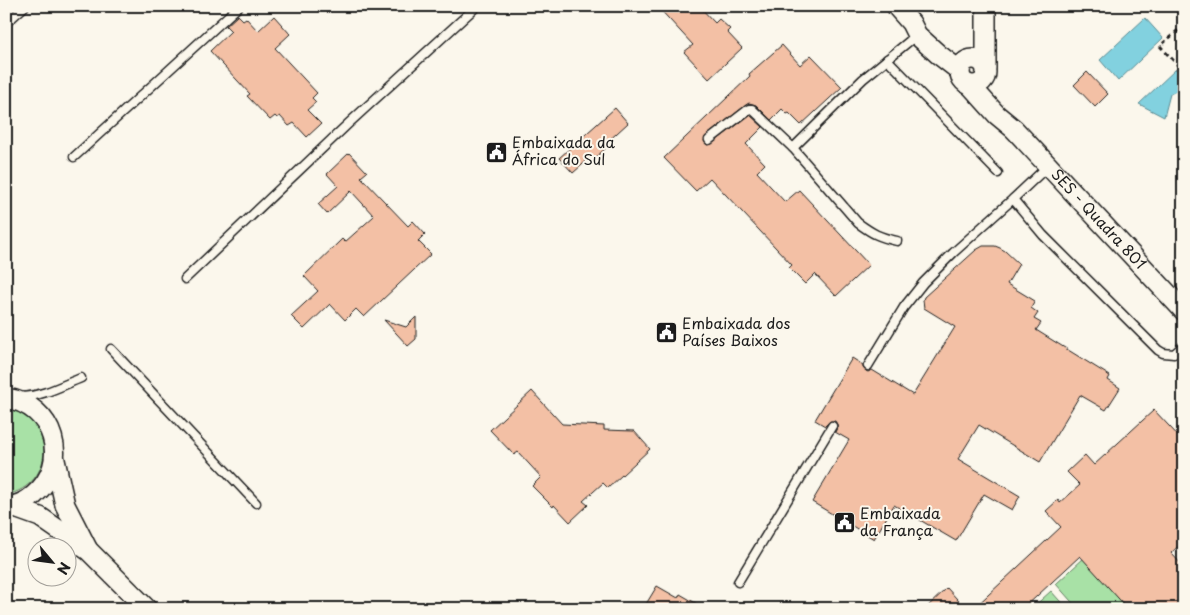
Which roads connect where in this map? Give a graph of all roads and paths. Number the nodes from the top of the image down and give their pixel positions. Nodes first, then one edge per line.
1 (25, 6) edge
2 (239, 6) edge
3 (477, 6) edge
4 (896, 6) edge
5 (985, 6) edge
6 (6, 23) edge
7 (1184, 25) edge
8 (917, 29) junction
9 (887, 59) junction
10 (973, 70) junction
11 (1184, 72) edge
12 (710, 140) dead end
13 (794, 148) junction
14 (74, 157) dead end
15 (1048, 166) junction
16 (998, 173) dead end
17 (1012, 199) junction
18 (897, 241) dead end
19 (185, 279) dead end
20 (1184, 310) edge
21 (1184, 345) edge
22 (111, 349) dead end
23 (868, 366) dead end
24 (81, 378) dead end
25 (7, 398) edge
26 (832, 426) dead end
27 (55, 458) junction
28 (256, 503) dead end
29 (9, 507) edge
30 (89, 552) junction
31 (738, 582) dead end
32 (147, 609) edge

1 - 6 lane
2 - 14 lane
3 - 19 lane
4 - 8 street, SES - Quadra 801
5 - 10 street
7 - 11 path
8 - 9 lane
8 - 10 street, SES - Quadra 801
9 - 13 lane
9 - 16 lane
10 - 15 street, SES - Quadra 801
12 - 13 lane
13 - 18 lane
15 - 17 lane
15 - 20 street, SES - Quadra 801
17 - 21 lane
17 - 23 lane
22 - 28 lane
24 - 25 lane
25 - 27 street
26 - 31 lane
27 - 29 street
27 - 30 street
29 - 30 street
30 - 32 street

